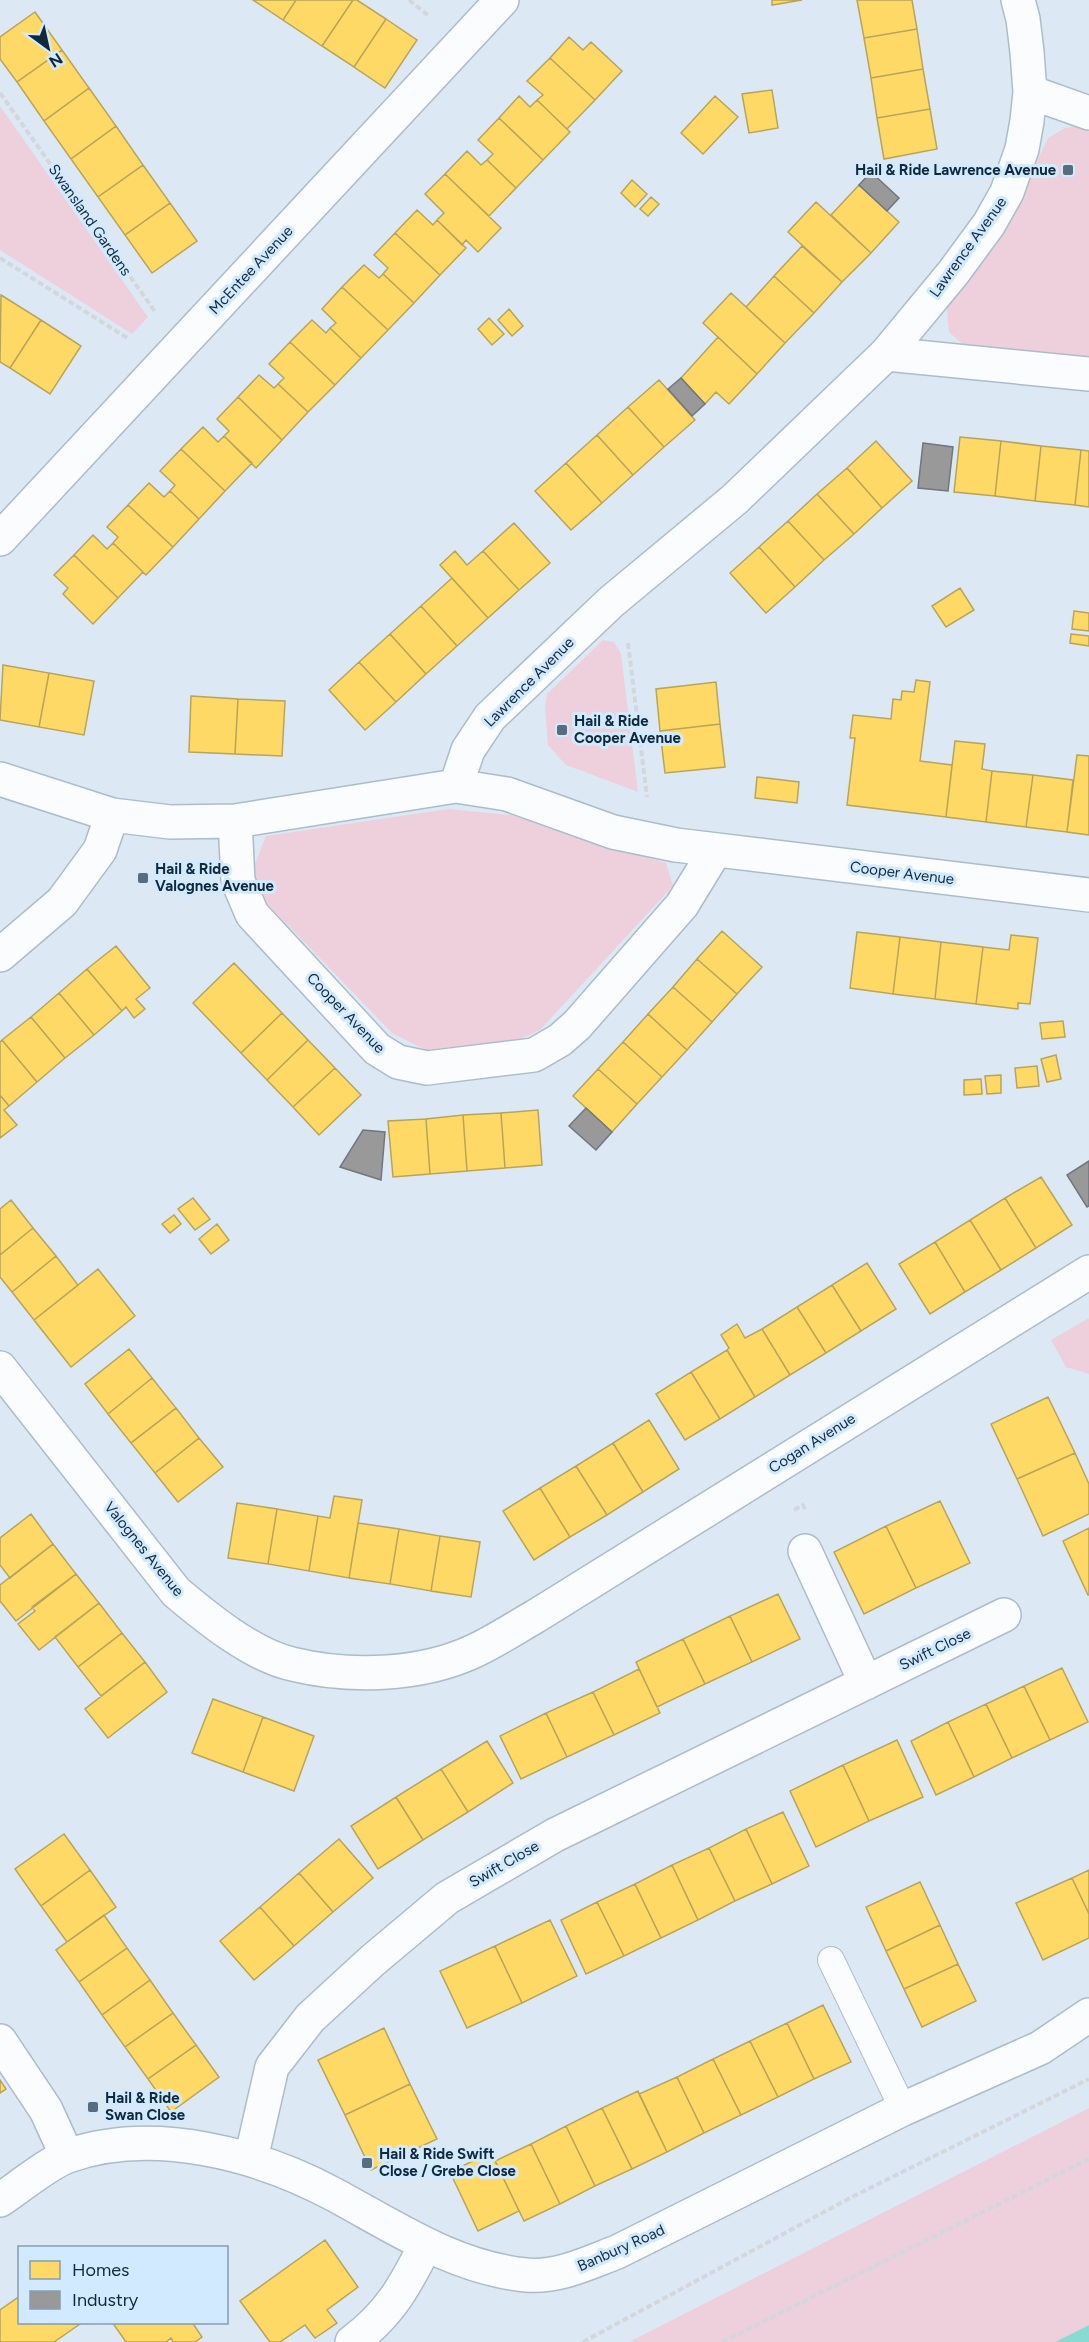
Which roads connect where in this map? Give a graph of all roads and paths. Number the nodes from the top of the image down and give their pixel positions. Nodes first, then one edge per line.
1 (409, 0) edge
2 (502, 0) edge
3 (1018, 0) edge
4 (418, 6) dead end
5 (1030, 92) junction
6 (0, 93) edge
7 (1089, 113) edge
8 (0, 258) edge
9 (886, 354) junction
10 (173, 355) junction
11 (1089, 374) edge
12 (0, 539) edge
13 (611, 602) junction
14 (0, 779) edge
15 (456, 786) junction
16 (112, 815) junction
17 (235, 821) junction
18 (652, 840) junction
19 (715, 851) junction
20 (1089, 895) edge
21 (0, 955) edge
22 (1089, 1272) edge
23 (0, 1368) edge
24 (805, 1551) dead end
25 (536, 1616) joint
26 (1004, 1616) dead end
27 (866, 1683) junction
28 (831, 1960) dead end
29 (1089, 2015) edge
30 (0, 2041) edge
31 (1089, 2079) edge
32 (903, 2109) junction
33 (67, 2156) junction
34 (251, 2159) junction
35 (1089, 2159) edge
36 (0, 2200) edge
37 (425, 2246) junction
38 (352, 2342) edge
39 (583, 2342) edge
40 (722, 2342) edge

1 - 4 path
2 - 10 street, McEntee Avenue
3 - 5 street, Lawrence Avenue
5 - 7 street
5 - 9 street, Lawrence Avenue
6 - 10 path, Swansland Gardens
8 - 10 path
9 - 11 street
9 - 13 street, Lawrence Avenue
10 - 12 street, McEntee Avenue
13 - 15 street, Lawrence Avenue
13 - 18 path
14 - 16 street
15 - 17 street
15 - 18 street, Cooper Avenue
16 - 17 street
16 - 21 street
17 - 19 street, Cooper Avenue
18 - 19 street, Cooper Avenue
19 - 20 street, Cooper Avenue
22 - 25 street, Cogan Avenue
23 - 25 street, Valognes Avenue
24 - 27 street
26 - 27 street, Swift Close
27 - 34 street, Swift Close
28 - 32 lane
29 - 32 street, Banbury Road
30 - 33 street
31 - 39 path
32 - 37 street, Banbury Road
33 - 34 street, Banbury Road
33 - 36 street, Banbury Road
34 - 37 street, Banbury Road
35 - 40 path
37 - 38 street

